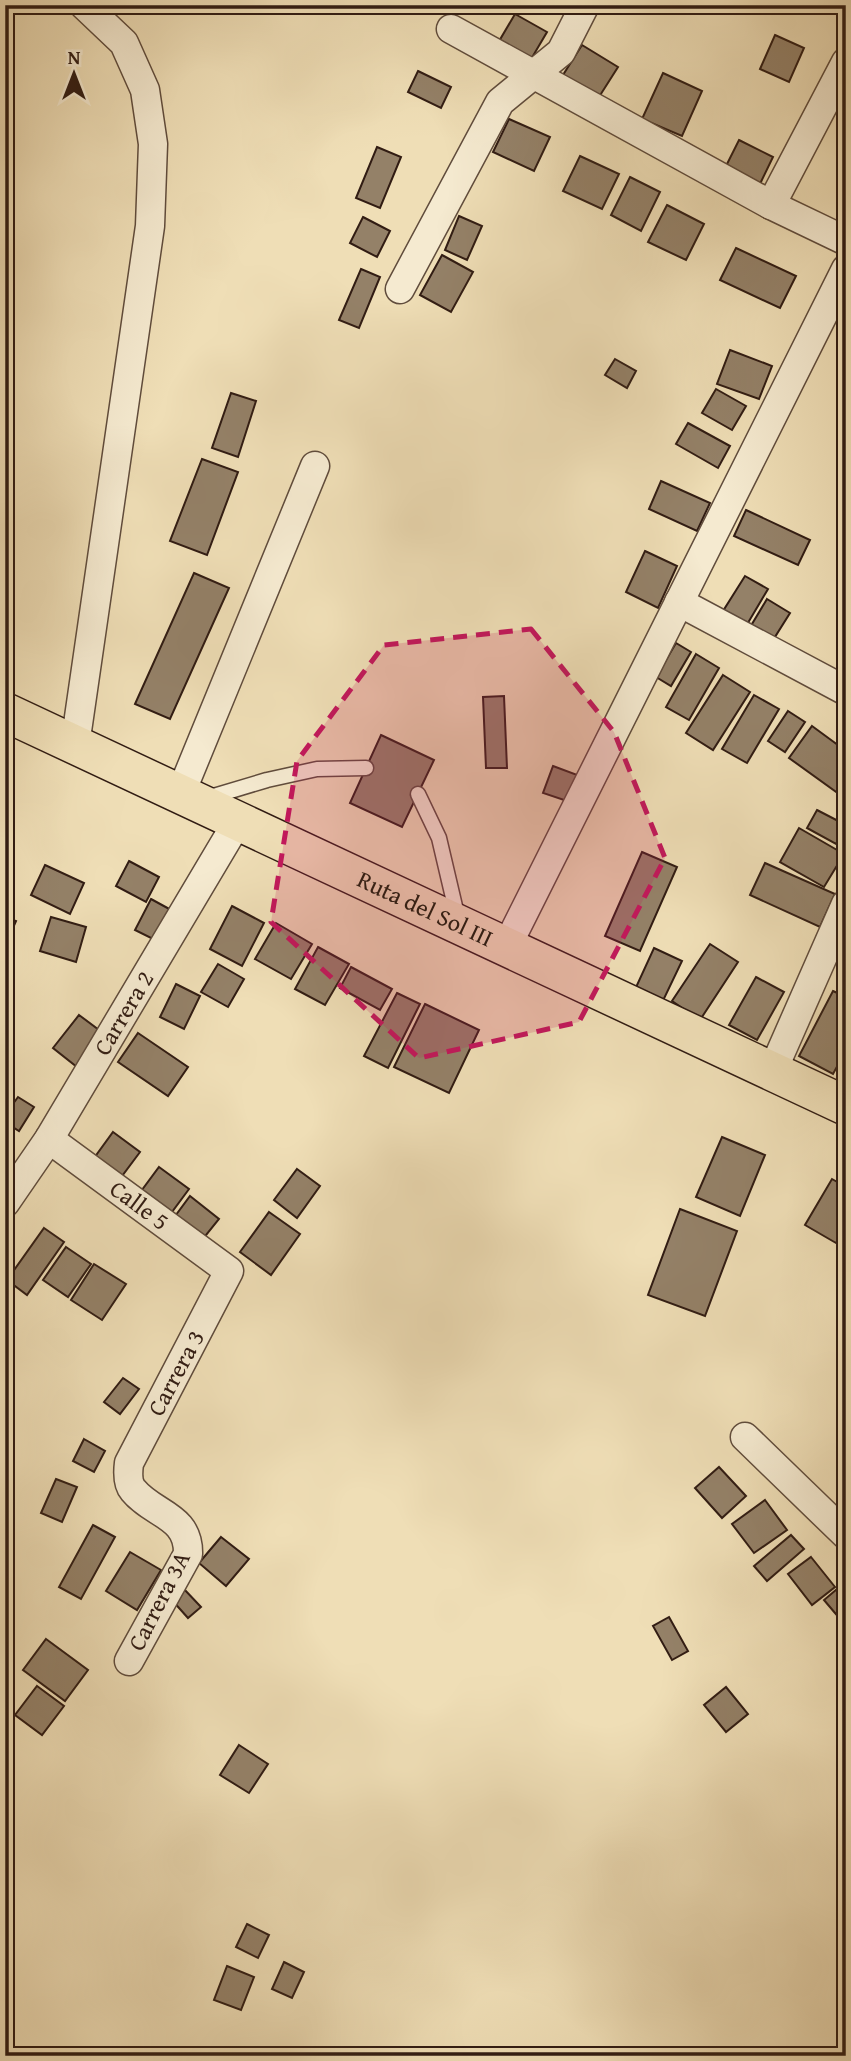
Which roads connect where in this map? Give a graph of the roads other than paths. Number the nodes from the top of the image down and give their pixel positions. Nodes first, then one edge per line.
1 (84, 5) edge
2 (585, 5) edge
3 (451, 29) dead end
4 (846, 62) edge
5 (533, 75) junction
6 (771, 205) junction
7 (846, 241) edge
8 (846, 269) edge
9 (400, 289) dead end
10 (315, 466) dead end
11 (679, 602) junction
12 (846, 691) edge
13 (5, 712) edge
14 (75, 745) junction
15 (366, 768) dead end
16 (418, 794) dead end
17 (188, 798) junction
18 (238, 821) junction
19 (846, 904) edge
20 (459, 924) junction
21 (507, 946) junction
22 (772, 1072) junction
23 (846, 1105) edge
24 (49, 1139) junction
25 (5, 1203) edge
26 (229, 1271) joint
27 (745, 1437) dead end
28 (846, 1535) edge
29 (188, 1541) joint
30 (129, 1661) dead end

1 - 14 street
2 - 5 street
3 - 5 street
4 - 6 street
5 - 6 street
5 - 9 street
6 - 7 street
8 - 11 street
10 - 17 street
11 - 12 street
11 - 21 street
13 - 14 highway, Ruta del Sol III
14 - 17 highway, Ruta del Sol III
15 - 17 lane
16 - 20 lane
17 - 18 highway, Ruta del Sol III
18 - 20 highway, Ruta del Sol III
18 - 24 street, Carrera 2
19 - 22 street
20 - 21 highway, Ruta del Sol III
21 - 22 highway, Ruta del Sol III
22 - 23 highway, Ruta del Sol III
24 - 25 street, Carrera 2
24 - 26 street, Calle 5
26 - 29 street, Carrera 3
27 - 28 street
29 - 30 street, Carrera 3A

